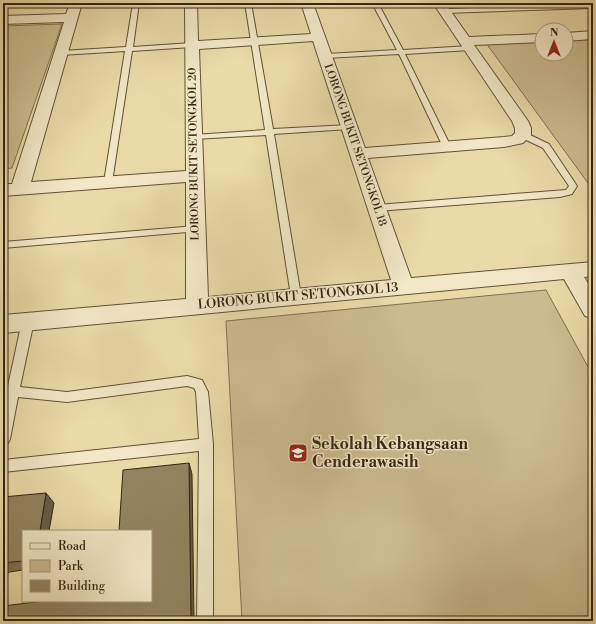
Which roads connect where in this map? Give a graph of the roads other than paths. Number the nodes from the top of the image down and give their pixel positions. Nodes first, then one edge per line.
1 (76, 3) edge
2 (136, 3) edge
3 (191, 3) edge
4 (248, 3) edge
5 (308, 3) edge
6 (375, 3) edge
7 (593, 6) edge
8 (442, 7) edge
9 (71, 18) junction
10 (3, 20) edge
11 (593, 36) edge
12 (319, 37) junction
13 (574, 37) edge
14 (534, 39) edge
15 (254, 41) junction
16 (468, 44) junction
17 (192, 45) junction
18 (130, 48) junction
19 (401, 52) junction
20 (61, 53) junction
21 (326, 56) junction
22 (349, 126) junction
23 (269, 132) junction
24 (523, 135) junction
25 (194, 137) junction
26 (447, 147) junction
27 (358, 154) junction
28 (195, 176) junction
29 (108, 182) junction
30 (11, 189) edge
31 (376, 208) junction
32 (196, 229) junction
33 (3, 245) edge
34 (593, 269) edge
35 (570, 271) junction
36 (403, 286) junction
37 (296, 296) junction
38 (197, 305) junction
39 (593, 310) edge
40 (28, 321) junction
41 (3, 324) edge
42 (8, 392) edge
43 (3, 439) edge
44 (206, 444) junction
45 (3, 466) edge
46 (204, 621) edge

1 - 9 street
2 - 18 lane
3 - 17 street, LORONG BUKIT SETONGKOL 20
4 - 15 lane
5 - 12 street, LORONG BUKIT SETONGKOL 18
6 - 19 lane
7 - 8 lane
8 - 16 street
9 - 10 street
9 - 20 street
11 - 13 street
12 - 15 street
12 - 21 street, LORONG BUKIT SETONGKOL 18
14 - 16 street
15 - 17 street
15 - 23 lane
16 - 19 lane
16 - 24 street
17 - 18 lane
17 - 25 street, LORONG BUKIT SETONGKOL 20
18 - 20 lane
18 - 29 lane
19 - 21 lane
19 - 26 lane
20 - 30 street
21 - 22 street, LORONG BUKIT SETONGKOL 18
22 - 23 lane
22 - 27 street, LORONG BUKIT SETONGKOL 18
23 - 25 lane
23 - 37 lane
24 - 26 street
24 - 31 lane
25 - 28 street, LORONG BUKIT SETONGKOL 20
26 - 27 street
27 - 31 street, LORONG BUKIT SETONGKOL 18
28 - 29 street
28 - 32 street, LORONG BUKIT SETONGKOL 20
29 - 30 street
31 - 36 street, LORONG BUKIT SETONGKOL 18
32 - 33 lane
32 - 38 street, LORONG BUKIT SETONGKOL 20
34 - 35 street, LORONG BUKIT SETONGKOL 13
35 - 36 street, LORONG BUKIT SETONGKOL 13
35 - 39 street
36 - 37 street, LORONG BUKIT SETONGKOL 13
37 - 38 street, LORONG BUKIT SETONGKOL 13
38 - 40 street, LORONG BUKIT SETONGKOL 13
40 - 41 street, LORONG BUKIT SETONGKOL 13
40 - 42 lane
42 - 43 lane
42 - 44 lane
44 - 45 lane
44 - 46 lane

